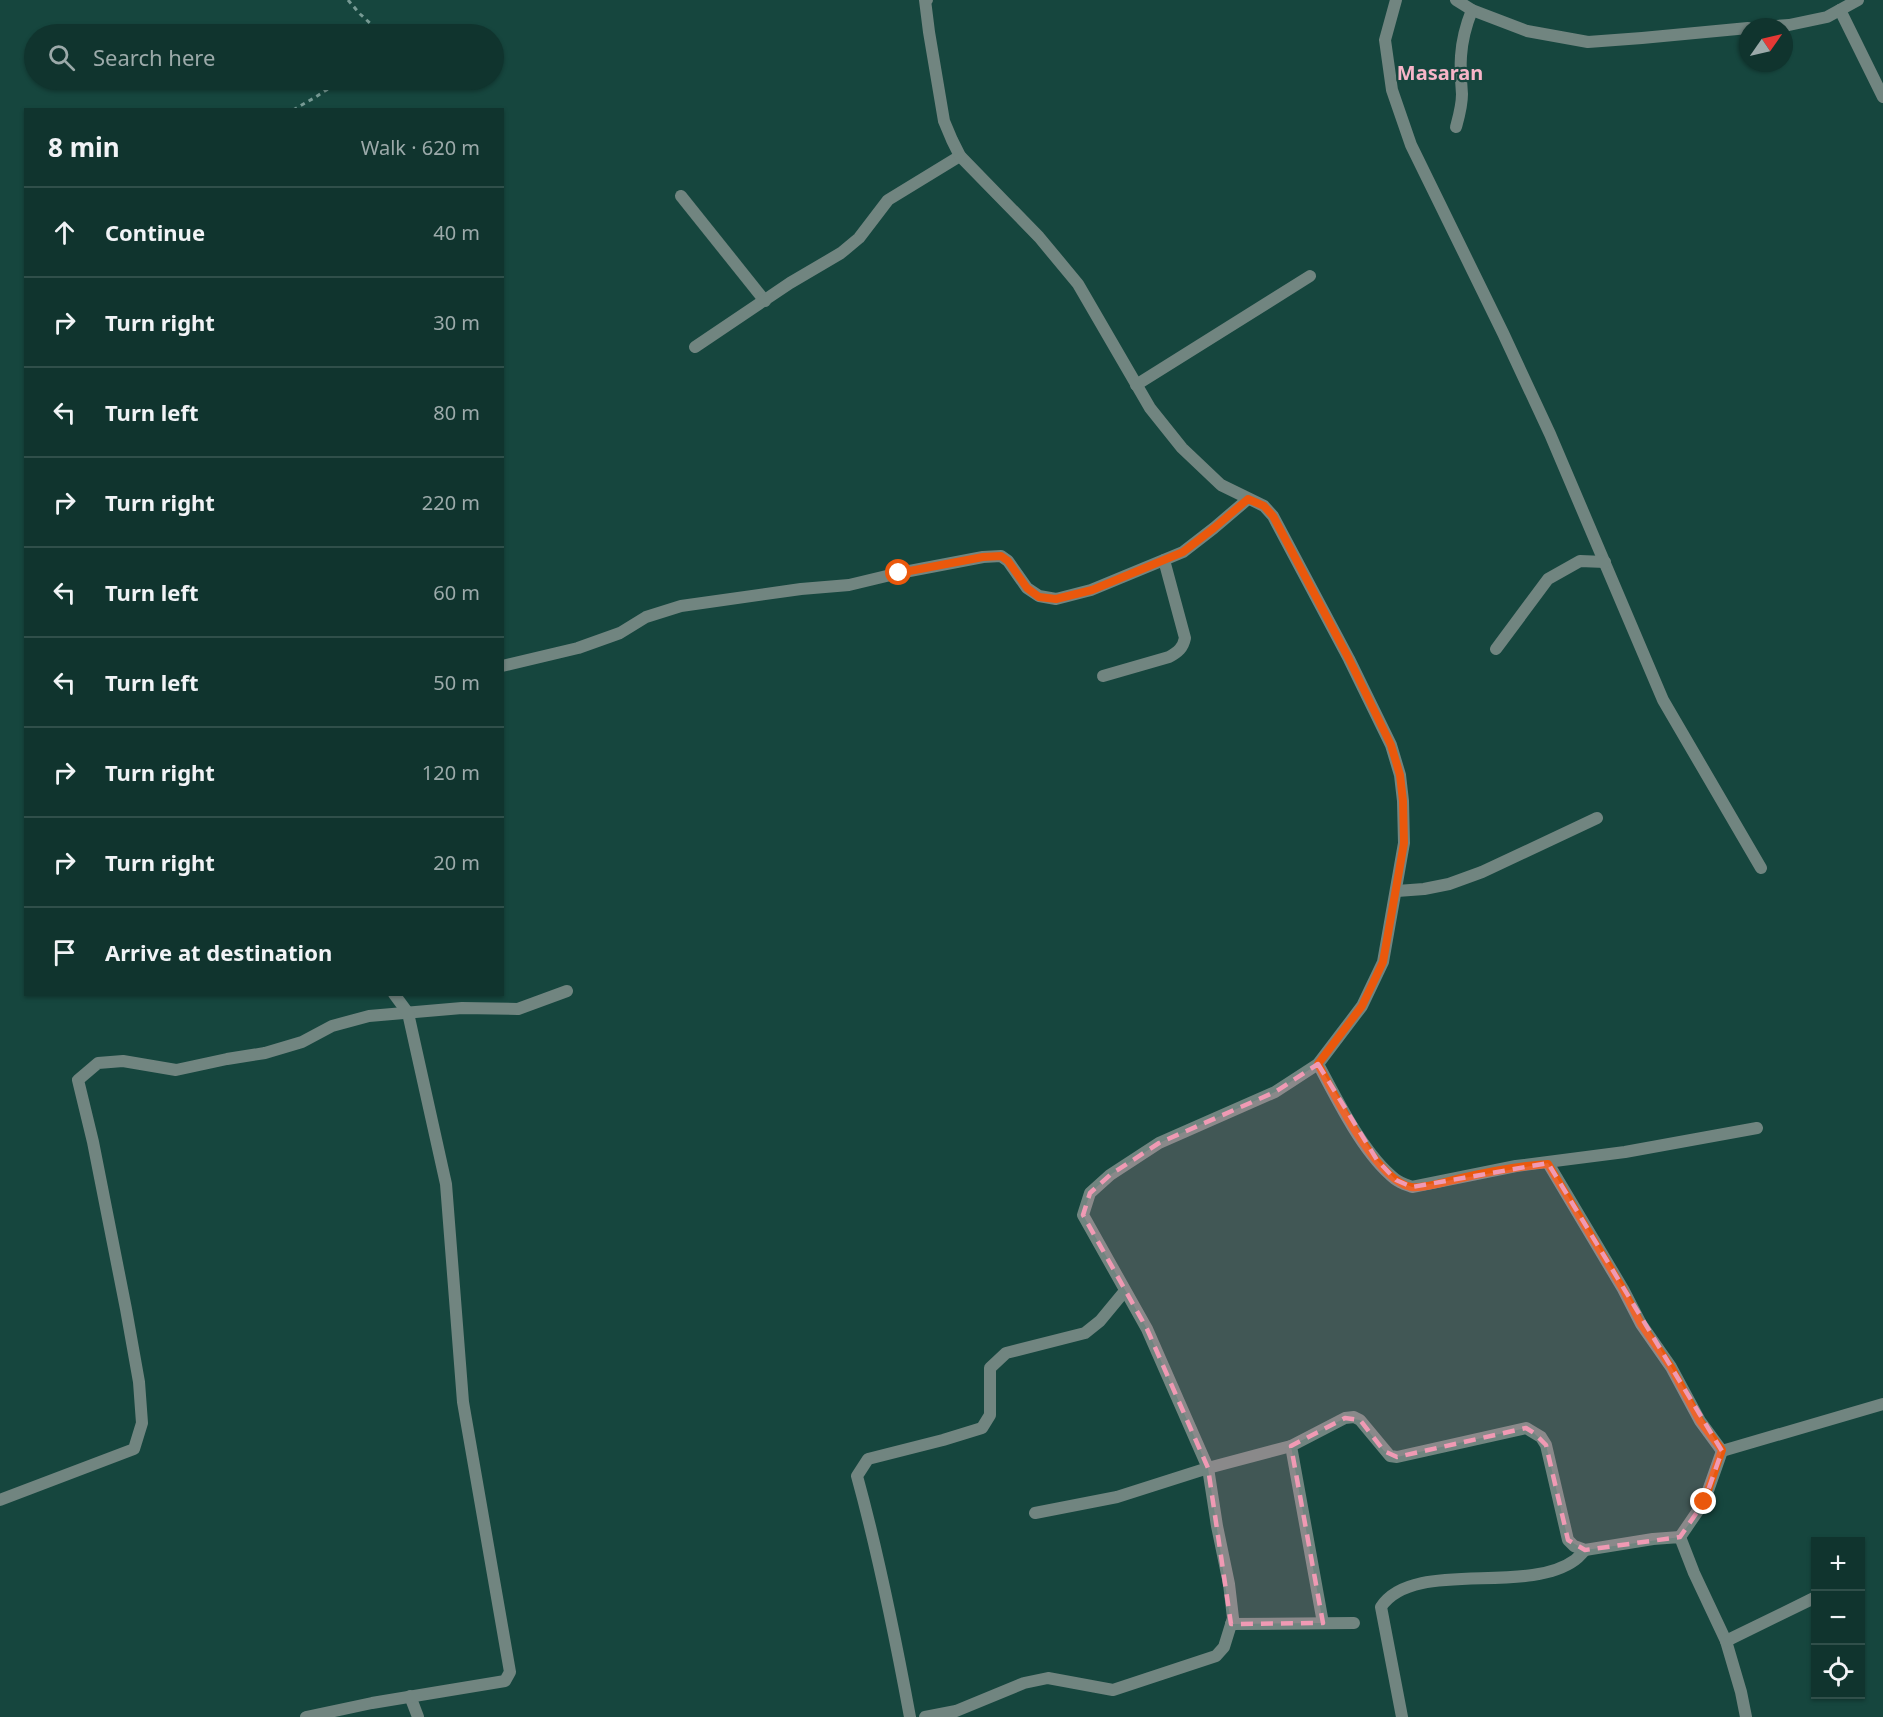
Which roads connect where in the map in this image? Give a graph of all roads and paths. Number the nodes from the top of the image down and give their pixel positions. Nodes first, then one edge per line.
1 (348, 0) edge
2 (926, 0) edge
3 (1396, 0) edge
4 (1456, 0) edge
5 (1858, 0) edge
6 (1472, 10) junction
7 (1840, 10) junction
8 (371, 24) edge
9 (1793, 24) edge
10 (1739, 29) edge
11 (326, 90) edge
12 (1883, 97) edge
13 (296, 108) edge
14 (1456, 127) dead end
15 (960, 156) junction
16 (681, 196) dead end
17 (1310, 276) dead end
18 (765, 301) junction
19 (695, 347) dead end
20 (1136, 385) junction
21 (1248, 499) junction
22 (1164, 560) junction
23 (1605, 562) junction
24 (1496, 649) dead end
25 (504, 666) edge
26 (1103, 676) dead end
27 (1597, 818) dead end
28 (1761, 868) dead end
29 (1397, 891) junction
30 (567, 991) dead end
31 (396, 996) edge
32 (408, 1012) junction
33 (1318, 1064) junction
34 (1757, 1128) dead end
35 (1548, 1164) junction
36 (1125, 1292) junction
37 (1883, 1404) edge
38 (1291, 1446) junction
39 (1722, 1450) junction
40 (1208, 1468) junction
41 (0, 1500) edge
42 (1035, 1513) dead end
43 (1680, 1537) junction
44 (1586, 1550) junction
45 (1811, 1599) edge
46 (1323, 1623) junction
47 (1354, 1623) dead end
48 (1231, 1624) junction
49 (1726, 1641) junction
50 (410, 1696) junction
51 (306, 1717) edge
52 (418, 1717) edge
53 (910, 1717) edge
54 (925, 1717) edge
55 (1402, 1717) edge
56 (1746, 1717) edge

1 - 8 path
2 - 15 street
3 - 23 street
4 - 6 street
5 - 7 street
6 - 10 street
6 - 14 street
7 - 9 street
7 - 12 street
11 - 13 path
15 - 18 street
15 - 20 street
16 - 18 street
17 - 20 street
18 - 19 street
20 - 21 street
21 - 22 street
21 - 29 street
22 - 25 street
22 - 26 street
23 - 24 street
23 - 28 street
27 - 29 street
29 - 33 street
30 - 32 street
31 - 32 street
32 - 41 street
32 - 50 street
33 - 35 street
33 - 36 street
34 - 35 street
35 - 39 street
36 - 40 street
36 - 53 street
37 - 39 street
38 - 40 street
38 - 44 street
38 - 46 street
39 - 43 street
40 - 42 street
40 - 48 street
43 - 44 street
43 - 49 street
44 - 55 street
45 - 49 street
46 - 47 street
46 - 48 street
48 - 54 street
49 - 56 street
50 - 51 street
50 - 52 street

